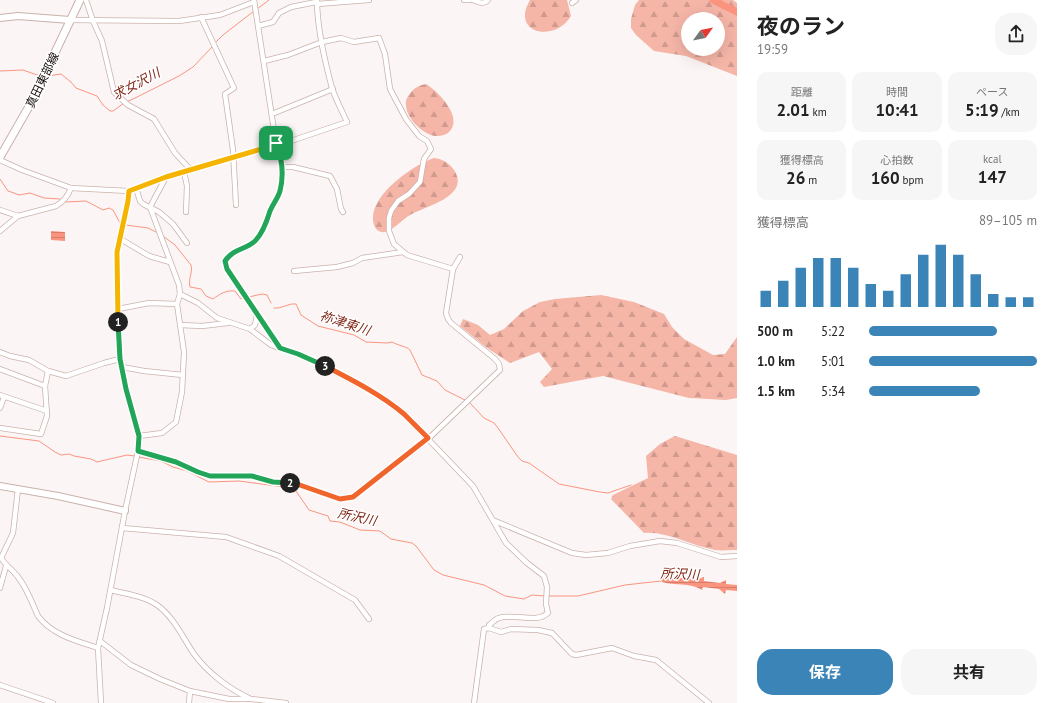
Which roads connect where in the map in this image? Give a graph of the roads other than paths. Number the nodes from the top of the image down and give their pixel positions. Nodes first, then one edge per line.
1 (80, 0) edge
2 (86, 0) edge
3 (369, 0) edge
4 (464, 0) edge
5 (471, 0) edge
6 (488, 0) edge
7 (254, 1) edge
8 (317, 2) edge
9 (201, 17) junction
10 (0, 18) edge
11 (70, 20) junction
12 (92, 21) junction
13 (258, 26) junction
14 (322, 42) junction
15 (264, 61) junction
16 (333, 89) junction
17 (272, 114) junction
18 (276, 143) junction
19 (234, 157) junction
20 (0, 159) edge
21 (282, 166) junction
22 (191, 170) junction
23 (184, 172) junction
24 (166, 177) junction
25 (70, 188) junction
26 (136, 188) junction
27 (129, 191) junction
28 (236, 205) dead end
29 (150, 208) junction
30 (0, 210) edge
31 (186, 212) dead end
32 (343, 212) dead end
33 (18, 216) junction
34 (0, 231) edge
35 (119, 238) junction
36 (187, 243) dead end
37 (403, 252) junction
38 (460, 257) dead end
39 (170, 262) junction
40 (453, 269) junction
41 (294, 271) dead end
42 (180, 294) junction
43 (177, 304) junction
44 (118, 309) junction
45 (257, 316) junction
46 (229, 323) junction
47 (180, 325) junction
48 (250, 329) junction
49 (280, 348) junction
50 (0, 352) edge
51 (120, 359) junction
52 (122, 367) junction
53 (0, 370) edge
54 (48, 371) junction
55 (183, 375) junction
56 (45, 386) junction
57 (2, 396) edge
58 (0, 408) edge
59 (47, 411) junction
60 (0, 428) edge
61 (139, 436) junction
62 (428, 438) junction
63 (138, 451) junction
64 (0, 486) edge
65 (18, 489) junction
66 (125, 511) junction
67 (495, 521) junction
68 (122, 528) junction
69 (737, 556) edge
70 (0, 558) edge
71 (6, 566) junction
72 (0, 588) edge
73 (111, 590) junction
74 (370, 619) dead end
75 (489, 628) junction
76 (100, 641) junction
77 (98, 648) junction
78 (0, 685) edge
79 (190, 691) junction
80 (251, 700) junction
81 (53, 703) edge
82 (101, 703) edge
83 (189, 703) edge
84 (286, 703) edge
85 (474, 703) edge
86 (709, 703) edge

1 - 11 main road, 真田東部線
2 - 12 street
3 - 8 street
4 - 5 street
5 - 6 street
7 - 9 street
7 - 13 street
8 - 13 street
8 - 14 street
9 - 12 street
9 - 19 street
10 - 11 street
11 - 12 street
11 - 20 main road, 真田東部線
12 - 22 street
13 - 15 street
14 - 15 street
14 - 16 street
14 - 37 street
15 - 17 street
16 - 17 street
16 - 18 street
17 - 18 street
18 - 19 street
18 - 21 street
19 - 22 street
19 - 28 street
20 - 25 street
21 - 32 street
21 - 45 street
22 - 23 street
23 - 24 street
23 - 31 street
24 - 26 street
24 - 29 street
25 - 27 street
25 - 33 street
26 - 27 street
26 - 29 street
27 - 35 street
29 - 36 street
29 - 39 street
30 - 33 street
33 - 34 street
35 - 39 street
35 - 44 street
37 - 40 street
37 - 41 street
38 - 40 street
39 - 42 street
40 - 62 street
42 - 43 street
42 - 46 street
43 - 44 street
43 - 47 street
44 - 51 street
45 - 48 street
45 - 49 street
46 - 47 street
46 - 48 street
47 - 55 street
48 - 49 street
49 - 62 street
50 - 54 street
51 - 52 street
51 - 54 street
52 - 55 street
52 - 61 street
53 - 56 street
54 - 56 street
55 - 61 street
56 - 59 street
57 - 58 street
57 - 59 street
59 - 60 street
61 - 63 street
62 - 63 street
62 - 67 street
63 - 66 street
64 - 65 street
65 - 66 street
65 - 70 street
66 - 68 street
67 - 69 street
67 - 75 street
68 - 73 street
68 - 74 street
70 - 71 street
71 - 72 street
71 - 77 street
73 - 76 street
73 - 80 street
75 - 85 street
75 - 86 street
76 - 77 street
76 - 79 street
77 - 82 street
78 - 81 street
79 - 80 street
79 - 83 street
80 - 84 street

